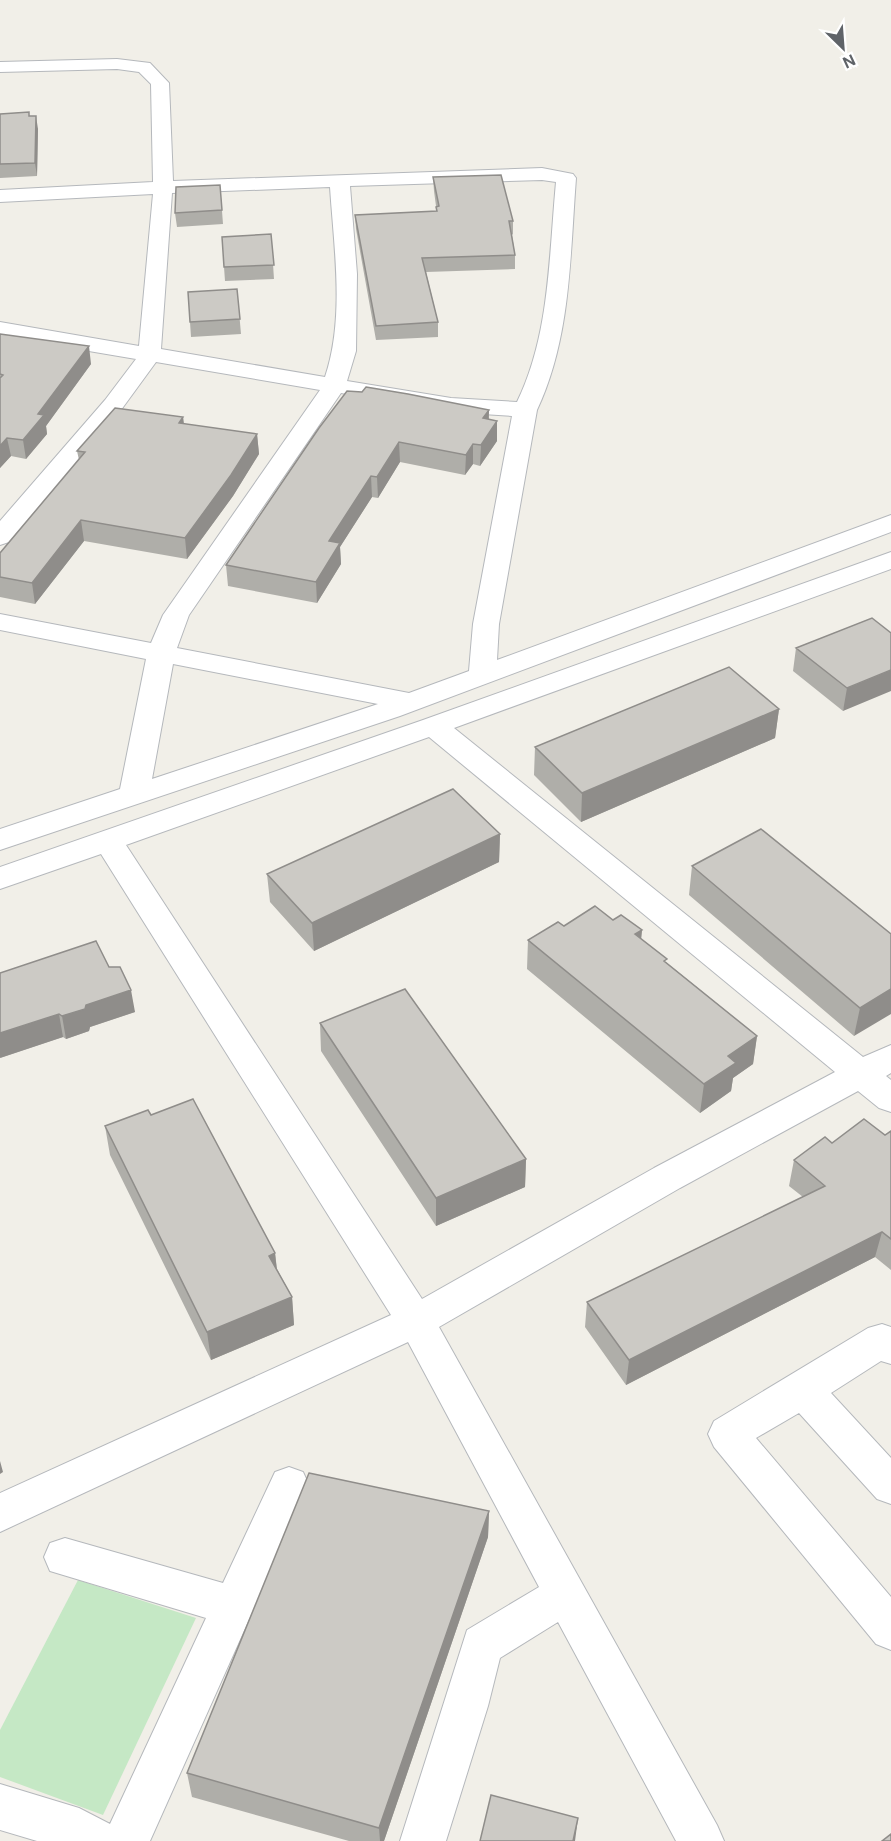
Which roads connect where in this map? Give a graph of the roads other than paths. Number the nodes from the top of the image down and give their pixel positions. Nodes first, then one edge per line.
1 (0, 67) edge
2 (340, 181) junction
3 (163, 187) junction
4 (0, 196) edge
5 (0, 330) edge
6 (149, 356) junction
7 (334, 386) junction
8 (525, 410) junction
9 (891, 523) edge
10 (0, 537) edge
11 (891, 560) edge
12 (0, 622) edge
13 (161, 653) junction
14 (482, 676) junction
15 (411, 702) junction
16 (433, 726) junction
17 (134, 795) junction
18 (0, 840) edge
19 (108, 840) junction
20 (0, 878) edge
21 (875, 1066) edge
22 (891, 1099) edge
23 (416, 1321) junction
24 (891, 1348) edge
25 (803, 1390) junction
26 (289, 1485) dead end
27 (891, 1486) edge
28 (0, 1513) edge
29 (65, 1557) dead end
30 (566, 1594) junction
31 (234, 1606) junction
32 (891, 1629) edge
33 (0, 1807) edge
34 (95, 1841) edge
35 (126, 1841) edge
36 (423, 1841) edge
37 (701, 1841) edge

1 - 3 street
2 - 3 street
2 - 7 street
2 - 8 street
3 - 4 street
3 - 6 street
5 - 6 street
6 - 7 street
6 - 10 street
7 - 8 street
7 - 13 street
8 - 14 street
9 - 14 street
11 - 16 street
12 - 13 street
13 - 15 street
13 - 17 street
14 - 15 street
15 - 17 street
16 - 19 street
16 - 21 street
17 - 18 street
19 - 20 street
19 - 23 street
21 - 22 street
21 - 23 street
23 - 28 street
23 - 30 street
24 - 25 street
25 - 27 street
25 - 32 street
26 - 31 street
29 - 31 street
30 - 36 street
30 - 37 street
31 - 35 street
33 - 34 street

